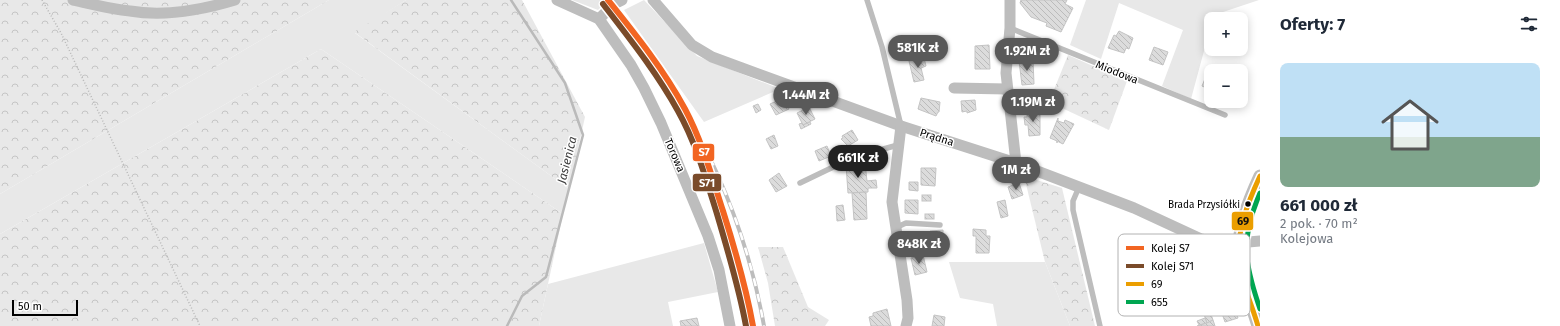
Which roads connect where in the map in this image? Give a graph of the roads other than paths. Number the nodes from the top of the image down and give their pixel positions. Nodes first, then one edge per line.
1 (73, 0) edge
2 (235, 0) edge
3 (558, 0) edge
4 (653, 0) edge
5 (868, 0) edge
6 (1010, 0) edge
7 (607, 11) dead end
8 (599, 19) junction
9 (1010, 28) junction
10 (954, 88) dead end
11 (1007, 89) junction
12 (1225, 115) dead end
13 (901, 126) junction
14 (898, 145) junction
15 (1016, 163) junction
16 (1260, 176) edge
17 (800, 182) dead end
18 (1079, 187) junction
19 (940, 225) dead end
20 (895, 228) junction
21 (1190, 234) edge
22 (1241, 234) edge
23 (1260, 240) edge
24 (1250, 241) edge
25 (1250, 300) edge
26 (730, 326) edge
27 (906, 326) edge
28 (1100, 326) edge
29 (1258, 326) edge

1 - 2 street
3 - 8 street
4 - 13 street, Prądna
5 - 13 lane
6 - 9 street
7 - 8 street
8 - 26 street, Torowa
9 - 11 street
9 - 12 lane, Miodowa
10 - 11 street
11 - 15 street
13 - 14 street
13 - 15 street, Prądna
14 - 17 lane
14 - 20 street
15 - 18 street, Prądna
16 - 22 street
18 - 21 street, Prądna
18 - 28 lane
19 - 20 lane
20 - 27 street
23 - 24 street, Prądna
25 - 29 street

